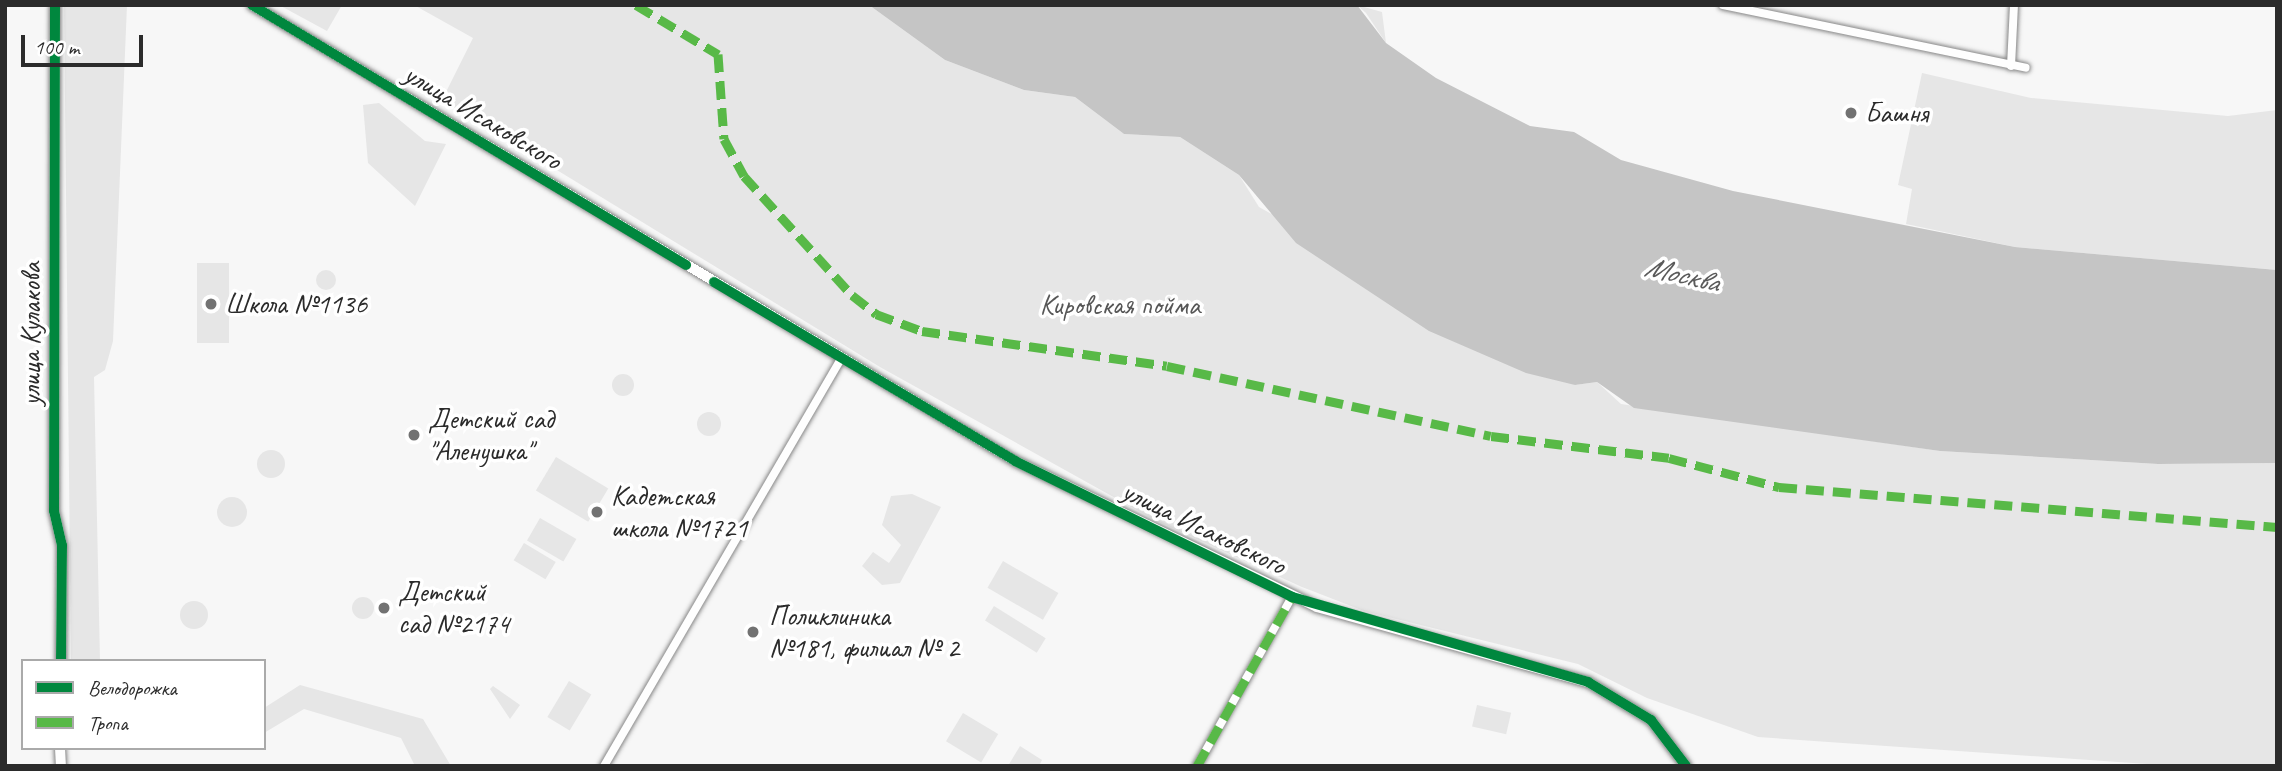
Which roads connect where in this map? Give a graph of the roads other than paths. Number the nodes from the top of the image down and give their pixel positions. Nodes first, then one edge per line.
1 (55, 5) edge
2 (251, 5) edge
3 (1724, 5) edge
4 (2014, 5) edge
5 (1758, 9) edge
6 (2011, 66) junction
7 (2026, 68) dead end
8 (842, 357) junction
9 (1292, 597) junction
10 (61, 659) edge
11 (604, 766) edge
12 (1197, 766) edge
13 (1686, 766) edge

1 - 10 street, улица Кулакова
2 - 8 street, улица Исаковского
3 - 5 street
4 - 6 street
5 - 6 street
6 - 7 street
8 - 9 street, улица Исаковского
8 - 11 street
9 - 12 street
9 - 13 street, улица Исаковского

